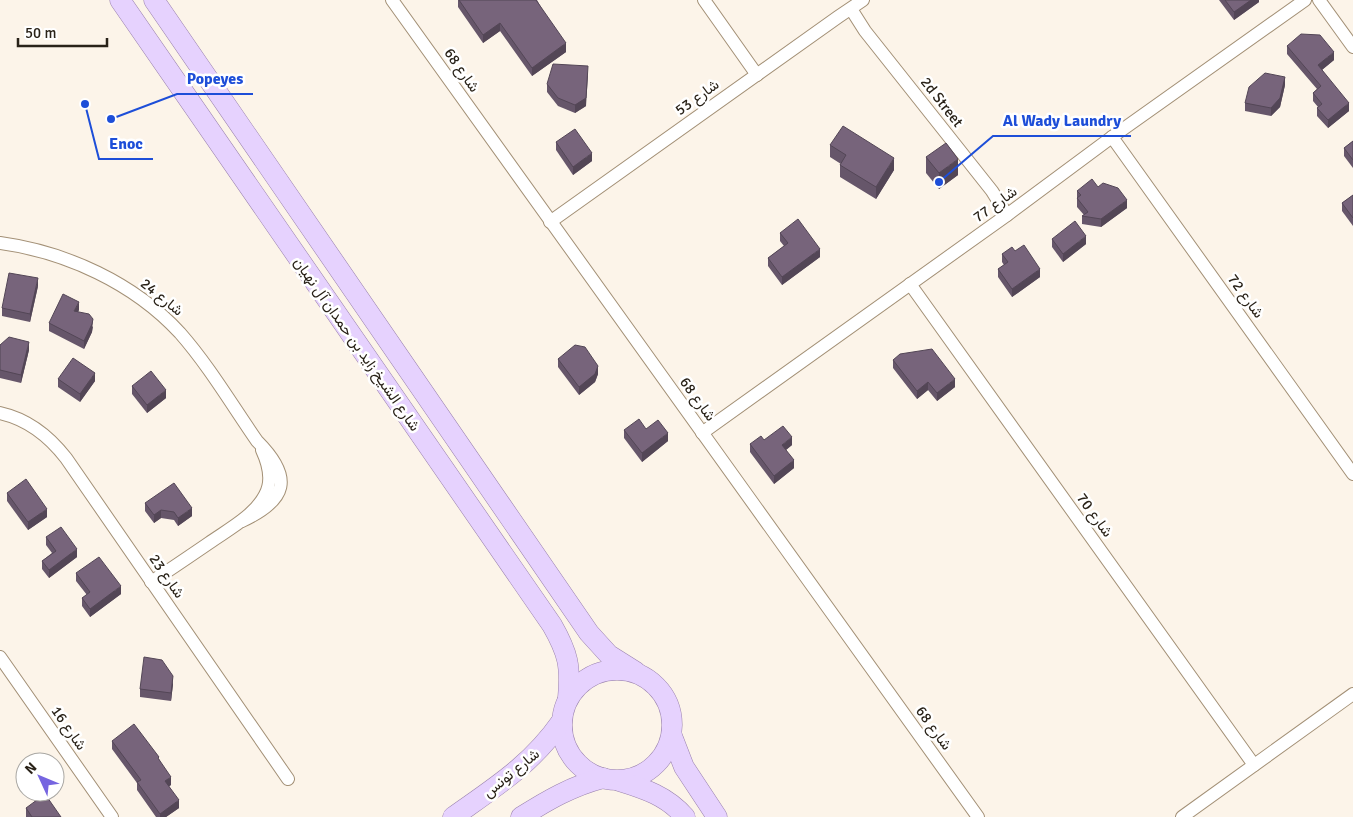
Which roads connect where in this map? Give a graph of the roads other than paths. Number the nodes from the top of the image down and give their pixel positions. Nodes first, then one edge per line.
1 (120, 0) edge
2 (154, 0) edge
3 (392, 0) edge
4 (704, 0) edge
5 (863, 0) edge
6 (1305, 0) edge
7 (1319, 0) edge
8 (851, 9) junction
9 (1353, 47) edge
10 (757, 75) junction
11 (1112, 137) junction
12 (1007, 215) junction
13 (550, 222) junction
14 (0, 243) edge
15 (910, 284) junction
16 (0, 413) edge
17 (702, 433) junction
18 (1353, 474) edge
19 (151, 582) junction
20 (0, 657) edge
21 (636, 672) junction
22 (1353, 694) edge
23 (568, 698) junction
24 (562, 722) junction
25 (672, 736) junction
26 (1254, 765) junction
27 (610, 779) junction
28 (288, 780) dead end
29 (112, 817) edge
30 (454, 817) edge
31 (521, 817) edge
32 (685, 817) edge
33 (717, 817) edge
34 (978, 817) edge
35 (1182, 817) edge

1 - 23 main road, شارع الشيخ زايد بن حمدان آل نهيان
2 - 21 main road, شارع الشيخ زايد بن حمدان آل نهيان
3 - 13 street, شارع 68
4 - 10 street
5 - 8 street, شارع 53
6 - 11 street, شارع 77
7 - 9 street
8 - 10 street, شارع 53
8 - 12 street, 2d Street
10 - 13 street, شارع 53
11 - 12 street, شارع 77
11 - 18 street, شارع 72
12 - 15 street, شارع 77
13 - 17 street, شارع 68
14 - 19 street, شارع 24
15 - 17 street, شارع 77
15 - 26 street, شارع 70
16 - 19 street, شارع 23
17 - 34 street, شارع 68
19 - 28 street, شارع 23
20 - 29 street, شارع 16
21 - 23 main road
21 - 25 main road
22 - 26 street
23 - 24 main road
24 - 27 main road
24 - 30 main road, شارع تونس
25 - 27 main road
25 - 33 main road
26 - 35 street
27 - 31 main road
27 - 32 main road

